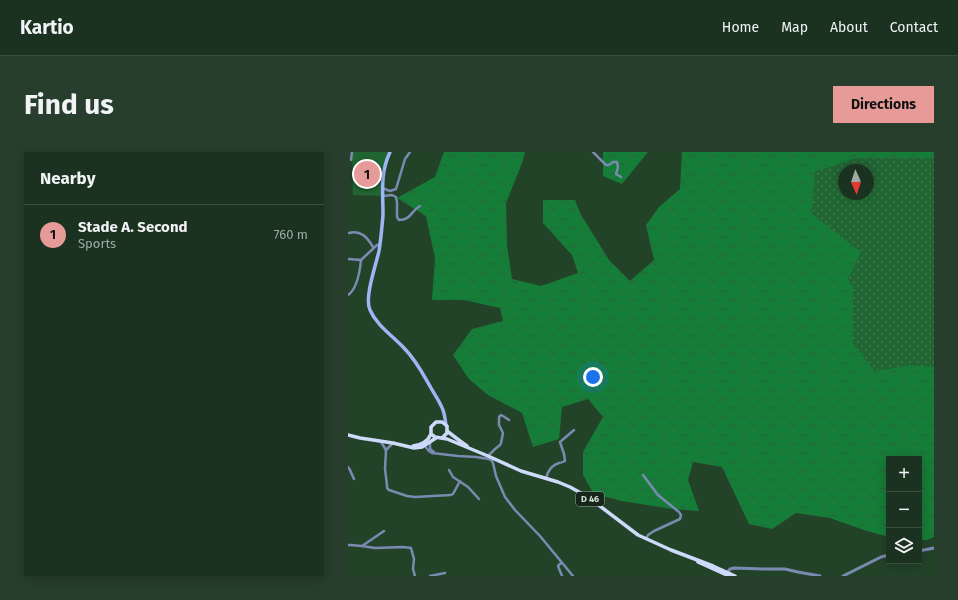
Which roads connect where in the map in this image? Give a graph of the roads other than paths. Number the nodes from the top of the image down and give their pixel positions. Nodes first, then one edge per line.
1 (352, 152) edge
2 (390, 152) edge
3 (410, 152) edge
4 (593, 152) edge
5 (352, 160) dead end
6 (621, 177) dead end
7 (382, 188) junction
8 (382, 196) junction
9 (420, 206) dead end
10 (349, 233) edge
11 (380, 245) junction
12 (373, 247) junction
13 (348, 259) edge
14 (361, 260) junction
15 (348, 295) edge
16 (443, 412) junction
17 (509, 420) dead end
18 (438, 422) junction
19 (446, 425) junction
20 (448, 430) junction
21 (574, 430) dead end
22 (348, 434) edge
23 (431, 434) junction
24 (436, 438) junction
25 (442, 438) junction
26 (381, 441) junction
27 (428, 442) junction
28 (393, 443) junction
29 (424, 446) junction
30 (386, 450) junction
31 (473, 450) junction
32 (436, 453) junction
33 (488, 456) junction
34 (348, 467) edge
35 (449, 470) dead end
36 (642, 475) dead end
37 (354, 479) dead end
38 (546, 479) junction
39 (460, 482) junction
40 (479, 499) dead end
41 (384, 531) dead end
42 (646, 539) junction
43 (348, 545) edge
44 (362, 546) junction
45 (934, 548) edge
46 (922, 550) edge
47 (886, 556) edge
48 (561, 562) junction
49 (445, 574) dead end
50 (728, 574) edge
51 (415, 576) edge
52 (430, 576) edge
53 (562, 576) edge
54 (573, 576) edge
55 (735, 576) edge
56 (820, 576) edge
57 (843, 576) edge

1 - 5 street
2 - 7 main road
3 - 7 street
4 - 6 street
7 - 8 main road
8 - 9 street
8 - 11 main road
10 - 12 street
11 - 12 street
11 - 16 main road
12 - 14 street
13 - 14 street
14 - 15 street
16 - 18 main road
16 - 19 main road
17 - 33 street
18 - 19 main road
18 - 23 main road
19 - 20 main road
20 - 25 main road
20 - 31 main road, D 46
21 - 38 street
22 - 26 main road
22 - 27 main road
23 - 24 main road
23 - 27 main road
24 - 25 main road
24 - 27 main road
25 - 31 main road, D 46
26 - 28 main road
26 - 30 street
27 - 29 main road
27 - 32 street
28 - 29 main road
28 - 30 street
29 - 32 street
30 - 39 street
31 - 33 main road, D 46
32 - 48 street
33 - 38 main road, D 46
34 - 37 street
35 - 39 street
36 - 42 street
38 - 42 main road, D 46
39 - 40 street
41 - 44 street
42 - 50 main road, D 46
43 - 44 street
44 - 51 street
45 - 46 street
47 - 57 street
48 - 53 street
48 - 54 street
49 - 52 street
50 - 55 main road, D 46
50 - 56 street

